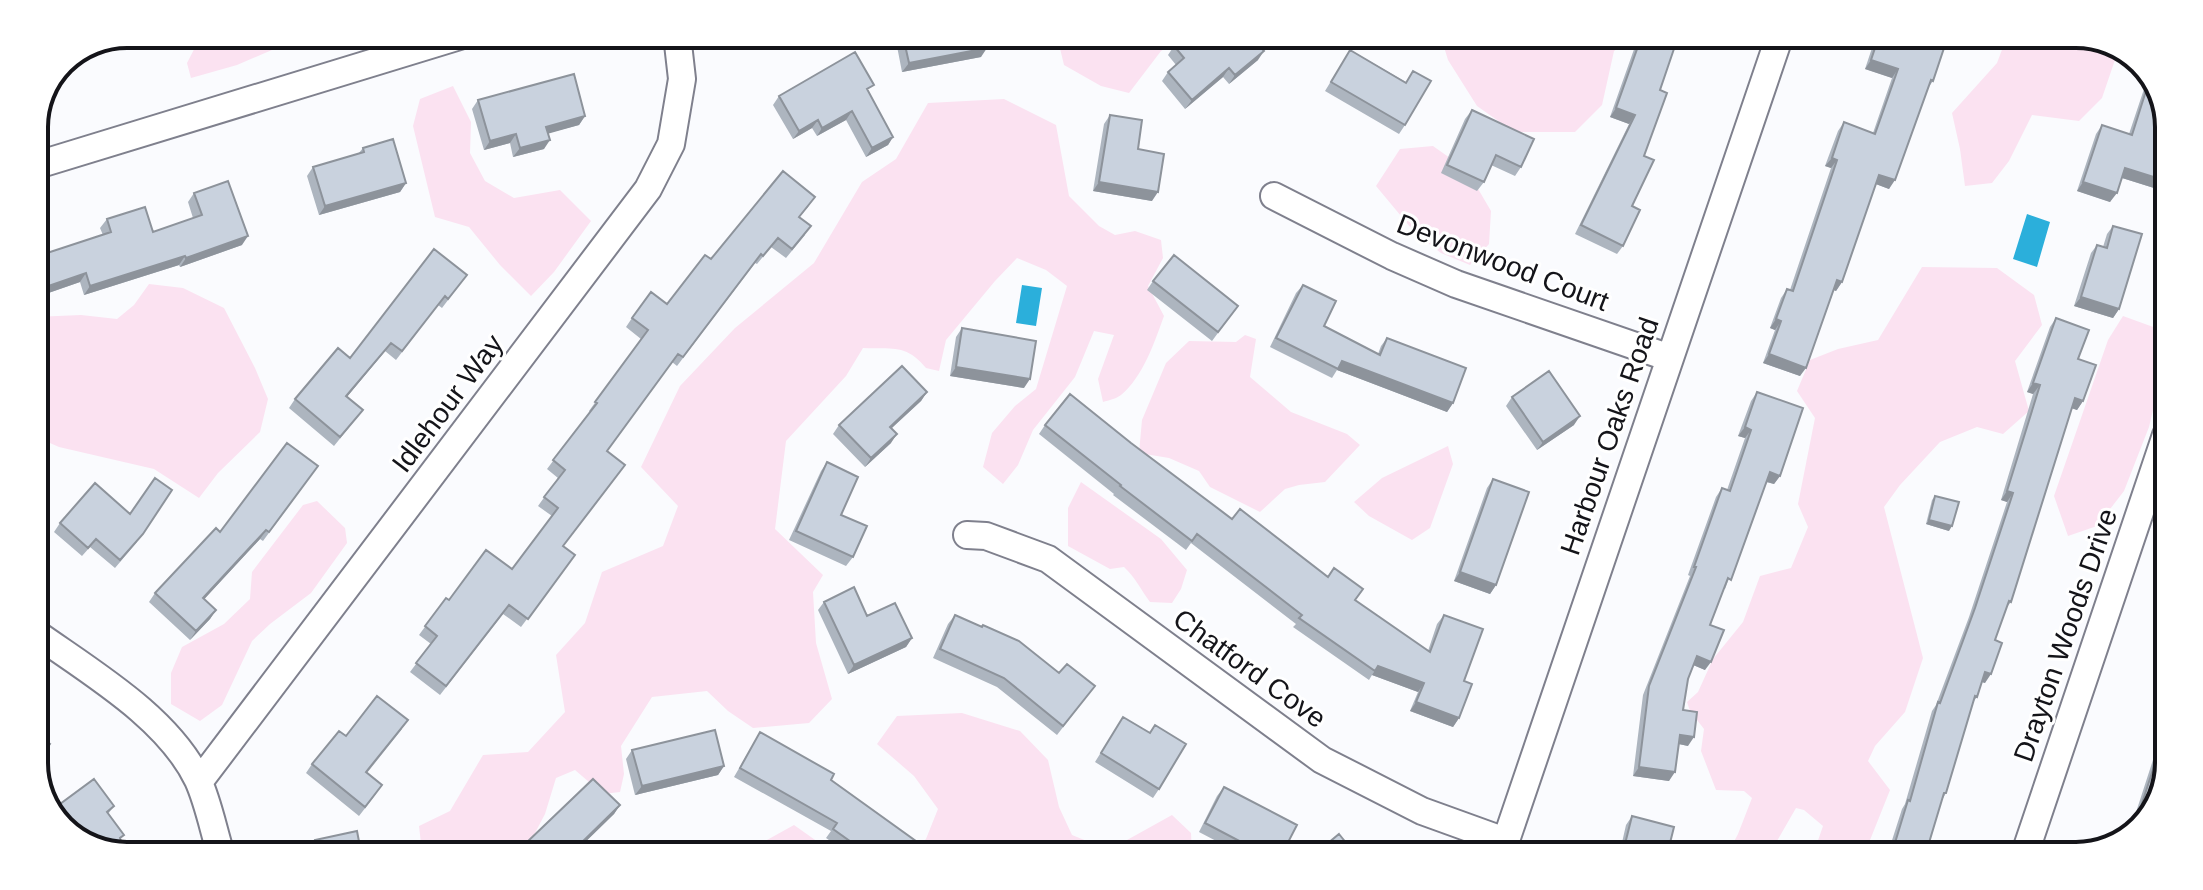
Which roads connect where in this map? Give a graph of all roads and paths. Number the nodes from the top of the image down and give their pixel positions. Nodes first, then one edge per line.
1 (420, 48) edge
2 (678, 48) edge
3 (1776, 48) edge
4 (48, 162) edge
5 (1274, 196) dead end
6 (1670, 358) junction
7 (2155, 468) edge
8 (967, 535) dead end
9 (48, 642) edge
10 (199, 782) junction
11 (217, 842) edge
12 (1490, 842) edge
13 (1505, 842) edge
14 (2029, 842) edge

1 - 4 street
2 - 10 street, Idlehour Way
3 - 6 street, Harbour Oaks Road
5 - 6 street, Devonwood Court
6 - 13 street, Harbour Oaks Road
7 - 14 street, Drayton Woods Drive
8 - 12 street, Chatford Cove
9 - 10 street
10 - 11 street

